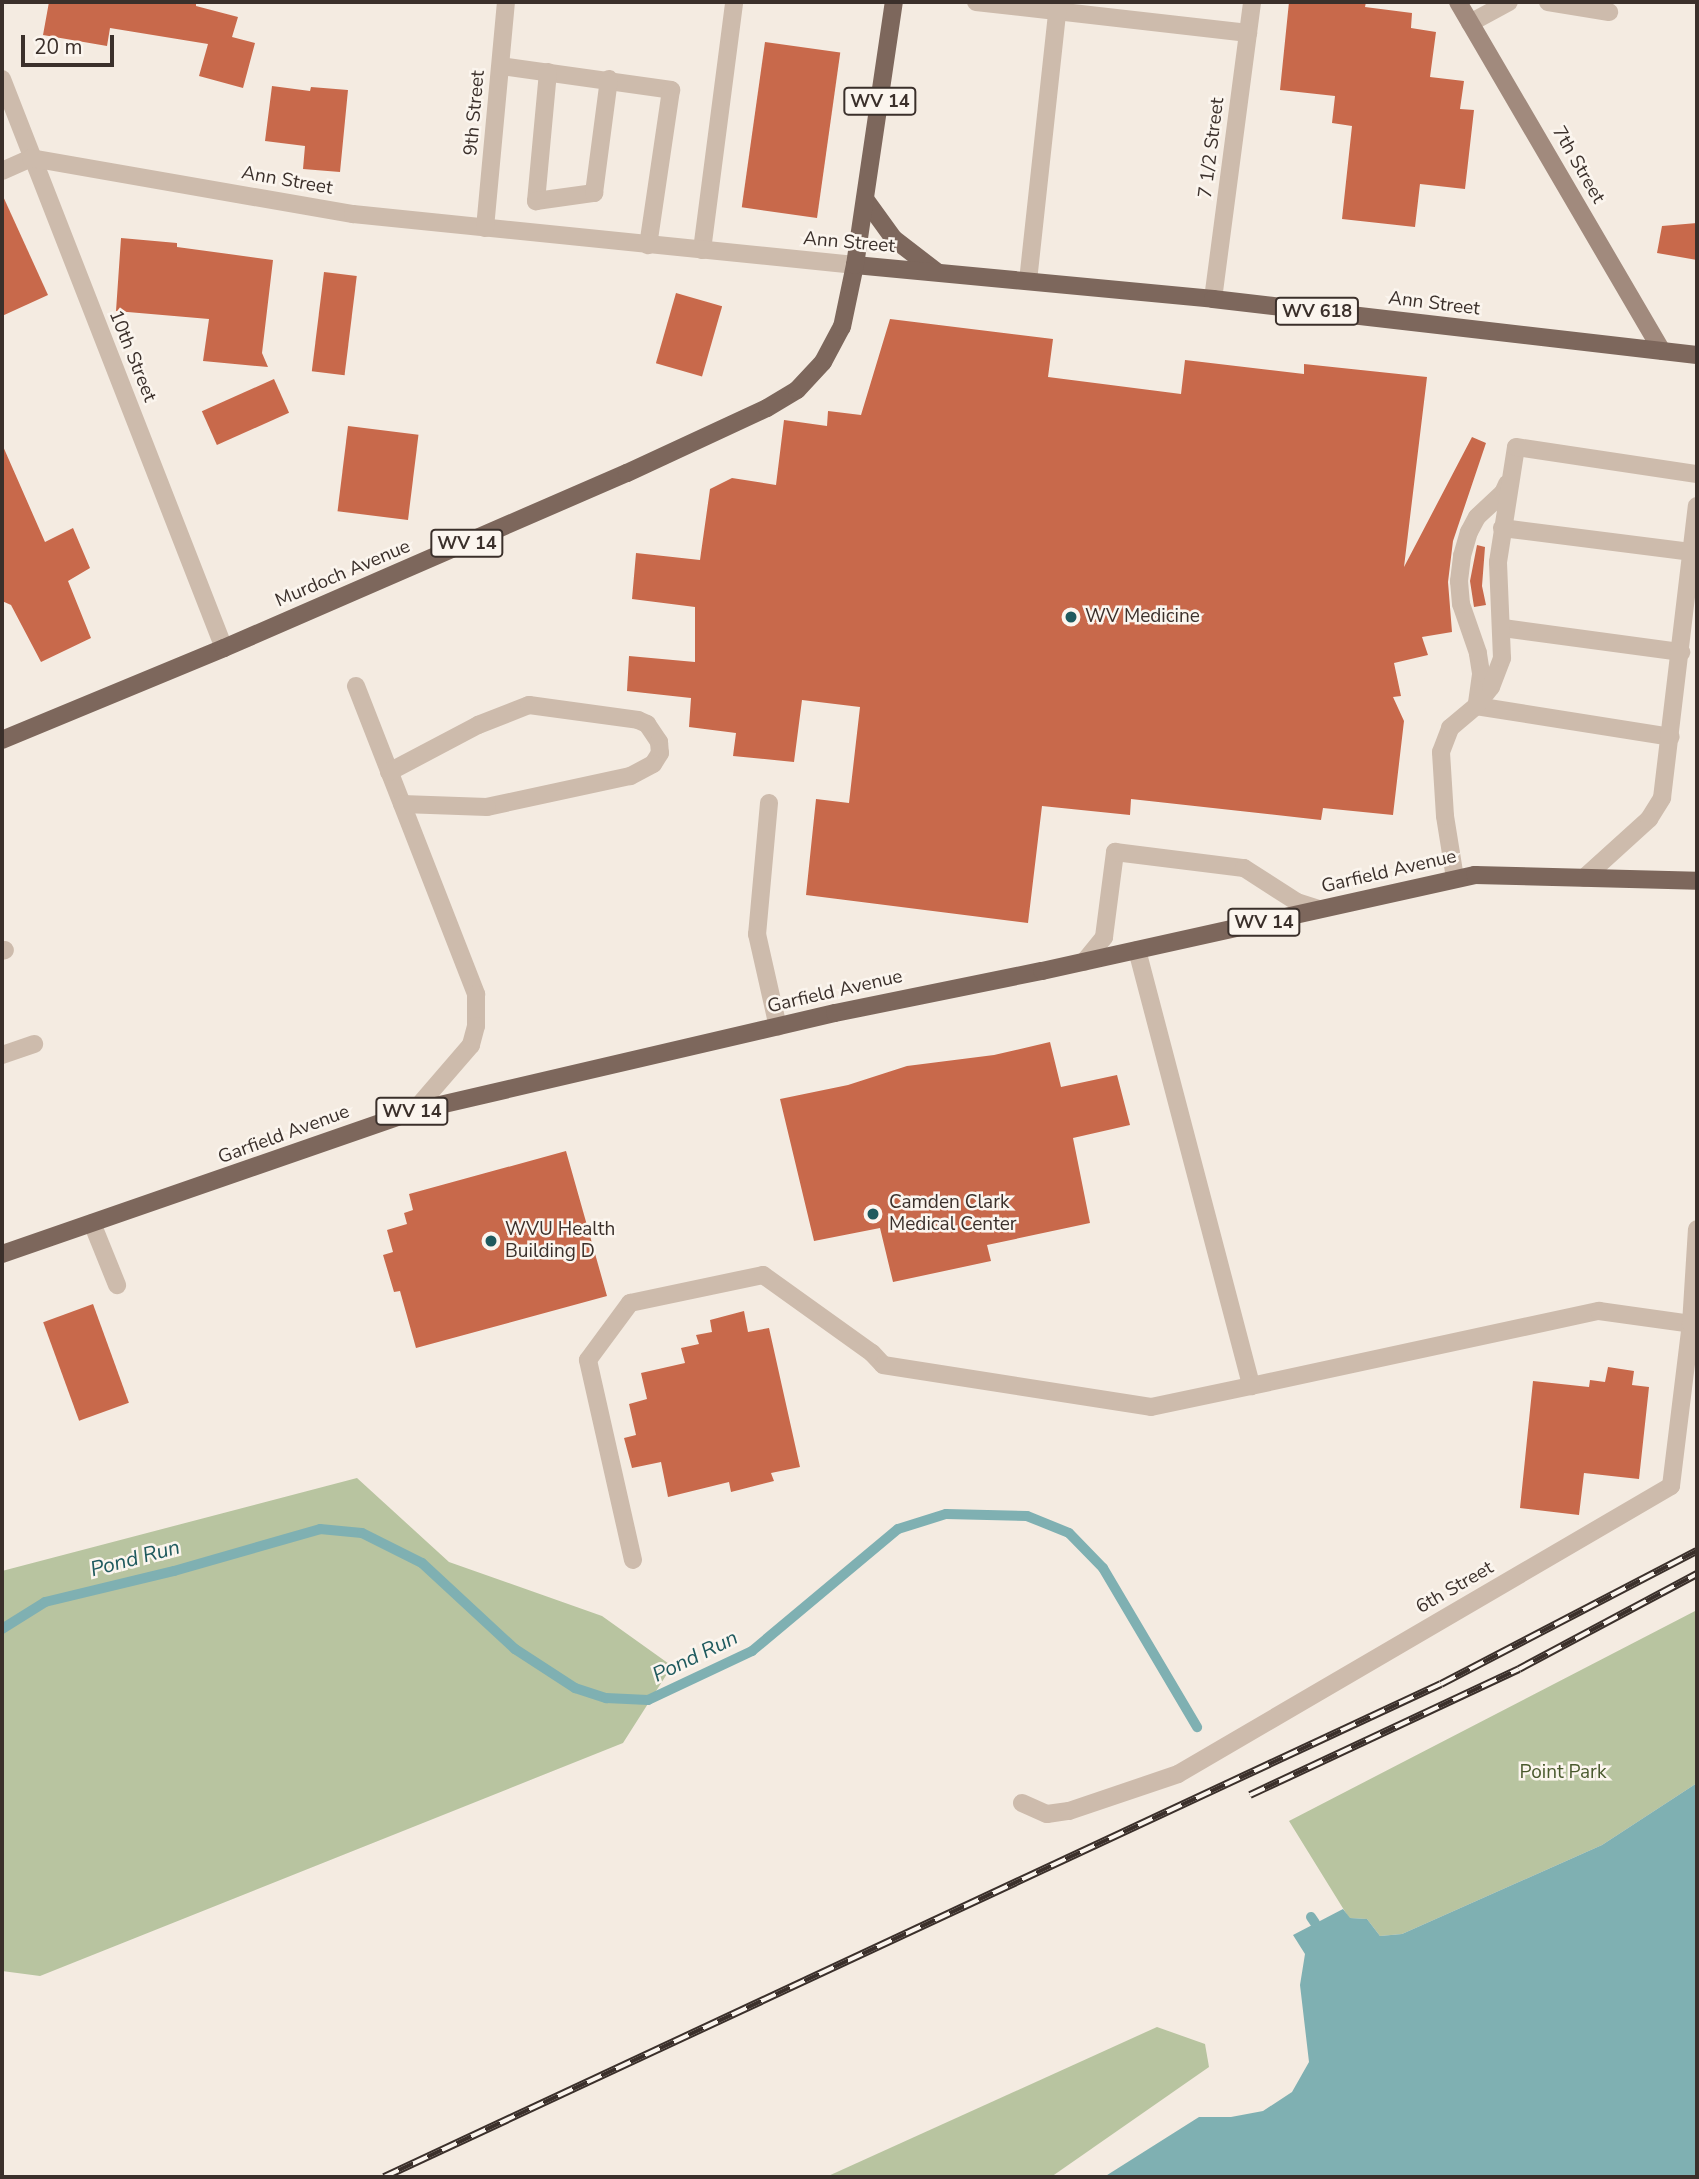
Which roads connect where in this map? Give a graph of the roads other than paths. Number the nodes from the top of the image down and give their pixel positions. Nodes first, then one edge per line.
1 (506, 2) edge
2 (734, 2) edge
3 (894, 2) edge
4 (976, 2) edge
5 (1252, 2) edge
6 (1458, 2) edge
7 (1509, 2) edge
8 (1548, 2) edge
9 (1057, 12) junction
10 (1609, 12) dead end
11 (1470, 23) junction
12 (1248, 33) junction
13 (500, 66) junction
14 (548, 72) junction
15 (2, 79) edge
16 (608, 79) junction
17 (32, 158) junction
18 (2, 171) edge
19 (865, 200) junction
20 (485, 228) junction
21 (648, 245) junction
22 (702, 250) junction
23 (856, 265) junction
24 (937, 272) junction
25 (1028, 281) junction
26 (1213, 299) junction
27 (1662, 351) junction
28 (1697, 355) edge
29 (1697, 474) edge
30 (1511, 475) junction
31 (1697, 506) edge
32 (1502, 528) junction
33 (1692, 552) junction
34 (1692, 605) edge
35 (1503, 628) junction
36 (224, 648) junction
37 (1681, 652) junction
38 (356, 686) dead end
39 (1476, 706) junction
40 (1671, 737) junction
41 (2, 740) edge
42 (389, 772) junction
43 (769, 803) dead end
44 (402, 804) junction
45 (1455, 878) junction
46 (1584, 878) junction
47 (1697, 881) edge
48 (1319, 909) junction
49 (1137, 950) junction
50 (1084, 962) junction
51 (778, 1027) junction
52 (34, 1044) dead end
53 (2, 1055) edge
54 (414, 1111) junction
55 (92, 1223) junction
56 (1697, 1229) edge
57 (2, 1254) edge
58 (117, 1285) dead end
59 (1691, 1324) junction
60 (1251, 1386) junction
61 (633, 1560) dead end
62 (1022, 1803) dead end

1 - 13 street, 9th Street
2 - 22 street
3 - 19 main road, WV 14
4 - 9 street
5 - 12 street, 7 1/2 Street
6 - 11 main road, 7th Street
7 - 11 street
8 - 10 street
9 - 12 street
9 - 25 street
11 - 27 main road, 7th Street
12 - 26 street, 7 1/2 Street
13 - 14 street
13 - 20 street, 9th Street
14 - 16 street
14 - 16 street
15 - 17 street, 10th Street
16 - 21 street
17 - 18 street
17 - 20 street, Ann Street
17 - 36 street, 10th Street
19 - 23 main road, WV 14
19 - 24 main road
20 - 21 street, Ann Street
21 - 22 street, Ann Street
22 - 23 street, Ann Street
23 - 24 main road, Ann Street / WV 618
23 - 36 main road, Murdoch Avenue / WV 14
24 - 25 main road, Ann Street / WV 618
25 - 26 main road, Ann Street / WV 618
26 - 27 main road, Ann Street / WV 618
27 - 28 main road, Ann Street / WV 618
29 - 30 street
30 - 32 street
30 - 39 street
31 - 33 street
32 - 33 street
32 - 35 street
33 - 34 street
34 - 37 street
35 - 37 street
35 - 39 street
36 - 41 main road, Murdoch Avenue / WV 14
37 - 40 street
38 - 42 street
39 - 40 street
39 - 45 street
40 - 46 street
42 - 44 street
42 - 44 street
43 - 51 street
44 - 54 street
45 - 46 main road, Garfield Avenue / WV 14
45 - 48 main road, Garfield Avenue / WV 14
46 - 47 main road, Garfield Avenue / WV 14
48 - 49 main road, Garfield Avenue / WV 14
48 - 50 street
49 - 50 main road, Garfield Avenue / WV 14
49 - 60 street
50 - 51 main road, Garfield Avenue / WV 14
51 - 54 main road, Garfield Avenue / WV 14
52 - 53 street
54 - 55 main road, Garfield Avenue / WV 14
55 - 57 main road, Garfield Avenue / WV 14
55 - 58 street
56 - 59 street, 6th Street
59 - 60 street
59 - 62 street, 6th Street
60 - 61 street

